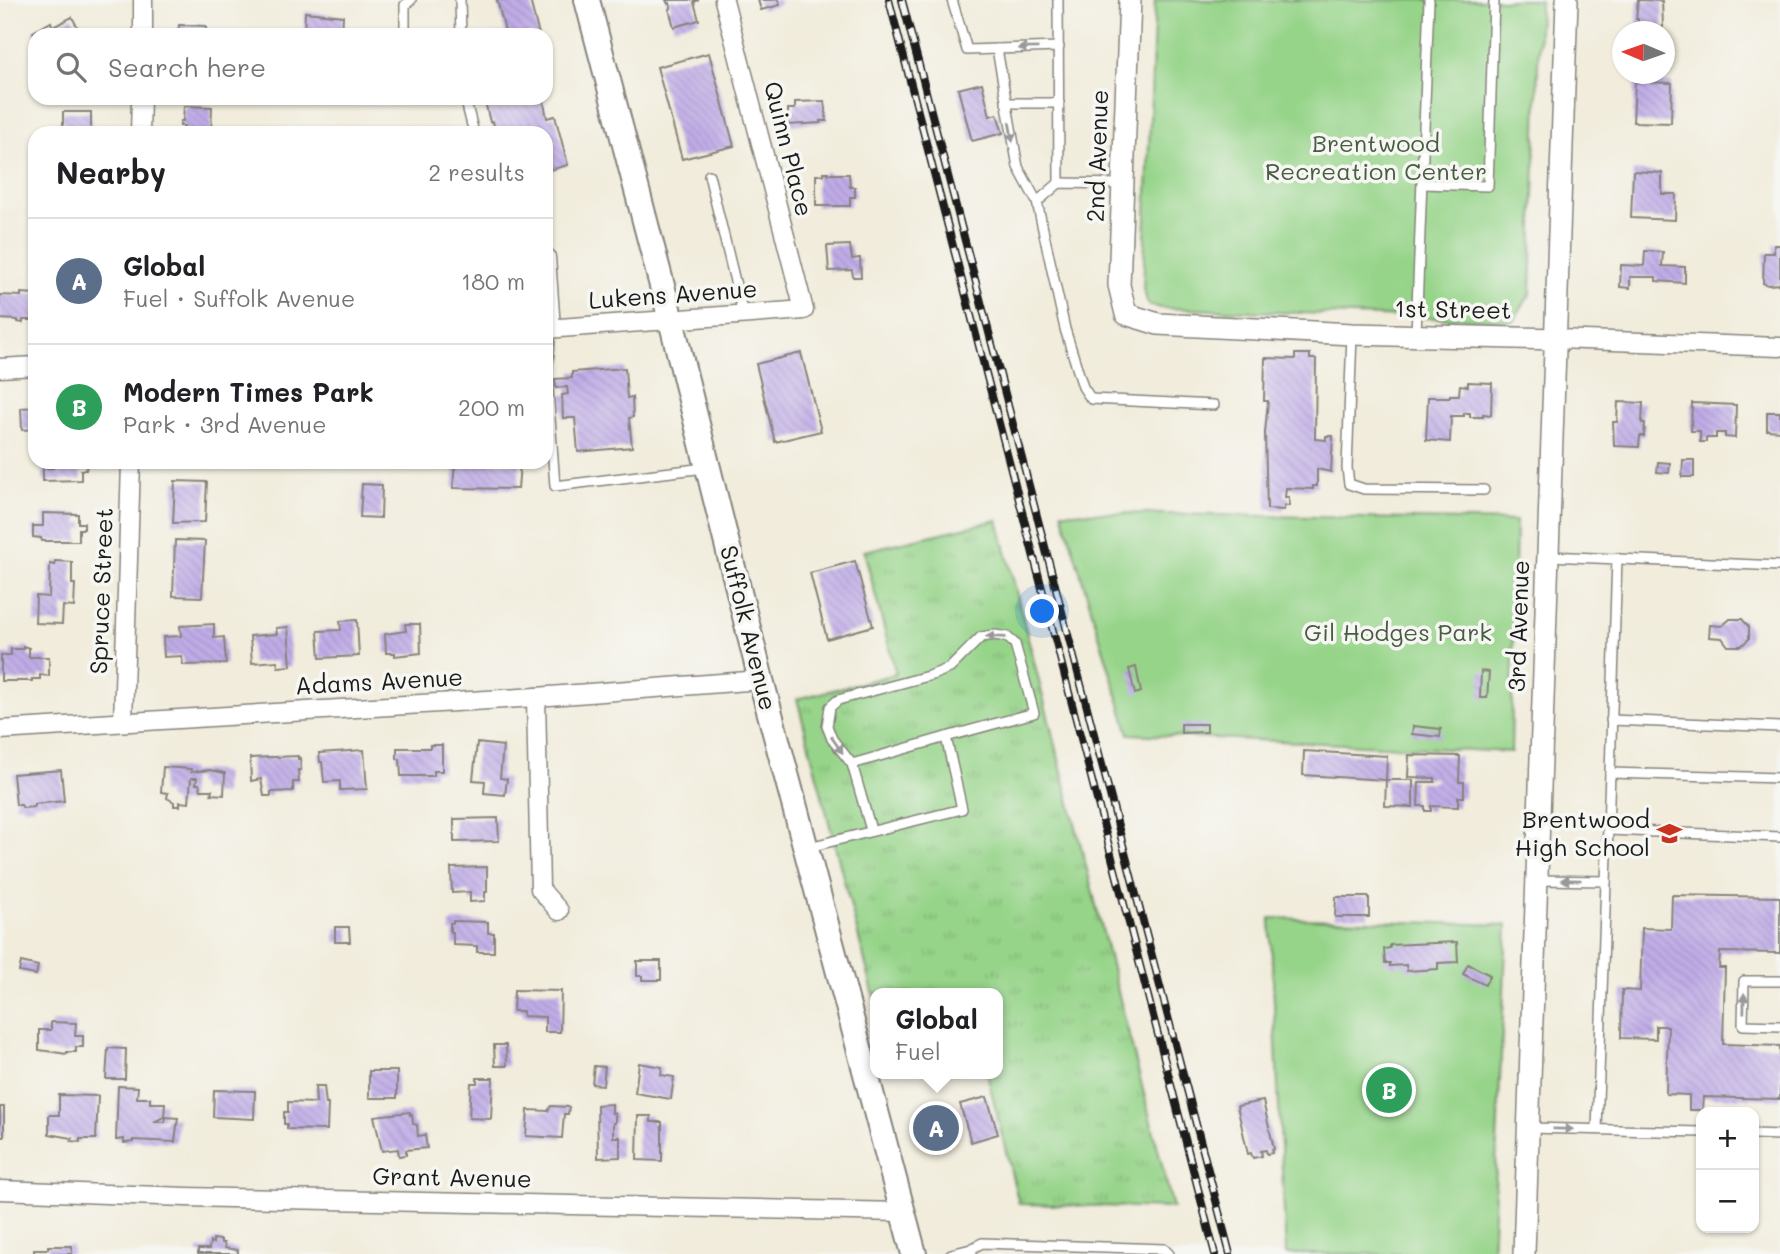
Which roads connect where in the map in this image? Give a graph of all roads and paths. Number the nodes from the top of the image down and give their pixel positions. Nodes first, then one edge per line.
1 (144, 0) edge
2 (411, 0) edge
3 (460, 0) edge
4 (587, 0) edge
5 (724, 0) edge
6 (952, 0) edge
7 (1058, 0) edge
8 (1130, 0) edge
9 (1429, 0) edge
10 (1494, 0) edge
11 (1567, 0) edge
12 (142, 28) edge
13 (405, 28) edge
14 (461, 28) edge
15 (1059, 47) junction
16 (997, 49) junction
17 (1006, 103) junction
18 (1059, 103) junction
19 (141, 105) edge
20 (467, 105) edge
21 (140, 126) edge
22 (472, 126) edge
23 (709, 175) dead end
24 (1059, 183) junction
25 (1123, 184) junction
26 (1422, 184) junction
27 (1037, 202) junction
28 (804, 310) joint
29 (743, 314) junction
30 (1126, 314) joint
31 (671, 320) junction
32 (553, 329) edge
33 (1352, 334) junction
34 (1416, 335) junction
35 (1557, 339) junction
36 (1780, 347) edge
37 (28, 366) edge
38 (0, 368) edge
39 (1214, 405) dead end
40 (553, 458) edge
41 (707, 468) junction
42 (131, 469) edge
43 (1484, 490) dead end
44 (1547, 556) junction
45 (1617, 558) junction
46 (1780, 566) edge
47 (761, 680) junction
48 (536, 697) junction
49 (1611, 720) junction
50 (123, 722) junction
51 (1780, 727) edge
52 (0, 730) edge
53 (946, 737) junction
54 (852, 764) junction
55 (1610, 773) junction
56 (1780, 778) edge
57 (871, 830) junction
58 (1608, 830) junction
59 (1780, 838) edge
60 (805, 847) junction
61 (1537, 880) junction
62 (1606, 881) junction
63 (559, 911) dead end
64 (1780, 981) edge
65 (1780, 1026) edge
66 (1528, 1128) junction
67 (1597, 1129) junction
68 (1696, 1132) edge
69 (1759, 1134) edge
70 (1780, 1135) edge
71 (0, 1190) edge
72 (903, 1212) junction
73 (972, 1252) edge
74 (914, 1254) edge
75 (951, 1254) edge
76 (1169, 1254) edge
77 (1524, 1254) edge

1 - 12 street
2 - 13 lane
3 - 14 lane
4 - 31 main road, Suffolk Avenue
5 - 28 street, Quinn Place
6 - 16 lane
7 - 15 lane
8 - 25 street, 2nd Avenue
9 - 26 lane
10 - 26 lane
11 - 35 street, 3rd Avenue
15 -> 16 lane
15 - 18 lane
16 - 17 lane
17 - 18 lane
17 -> 27 lane
18 - 24 lane
19 - 21 street
20 - 22 lane
23 - 29 lane
24 - 25 lane
24 - 27 lane
25 - 30 street, 2nd Avenue
26 - 34 lane
27 - 39 lane
28 - 29 street, Lukens Avenue
29 - 31 street, Lukens Avenue
30 - 33 street, 1st Street
31 - 32 street, Lukens Avenue
31 - 41 main road, Suffolk Avenue
33 - 34 street, 1st Street
33 - 43 lane
34 - 35 street, 1st Street
35 - 36 street, 1st Street
35 - 44 street, 3rd Avenue
37 - 38 street
40 - 41 lane
41 - 47 main road, Suffolk Avenue
42 - 50 street, Spruce Street
44 - 45 lane
44 - 61 street, 3rd Avenue
45 - 46 lane
45 - 49 lane
47 - 48 street, Adams Avenue
47 - 60 main road, Suffolk Avenue
48 - 50 street, Adams Avenue
48 - 63 street
49 - 51 lane
49 - 55 lane
50 - 52 street, Adams Avenue
53 - 54 lane
53 -> 54 lane
53 - 57 lane
54 - 57 lane
55 - 56 lane
55 - 58 lane
57 - 60 lane
58 - 59 lane
58 - 62 lane
60 - 72 main road, Suffolk Avenue
62 -> 61 lane
61 - 66 street, 3rd Avenue
62 - 67 lane
65 -> 64 lane
66 -> 67 lane
66 - 77 street, 3rd Avenue
67 - 68 lane
69 - 70 lane
71 - 72 street, Grant Avenue
72 - 74 main road, Suffolk Avenue
73 - 75 lane
73 - 76 lane

